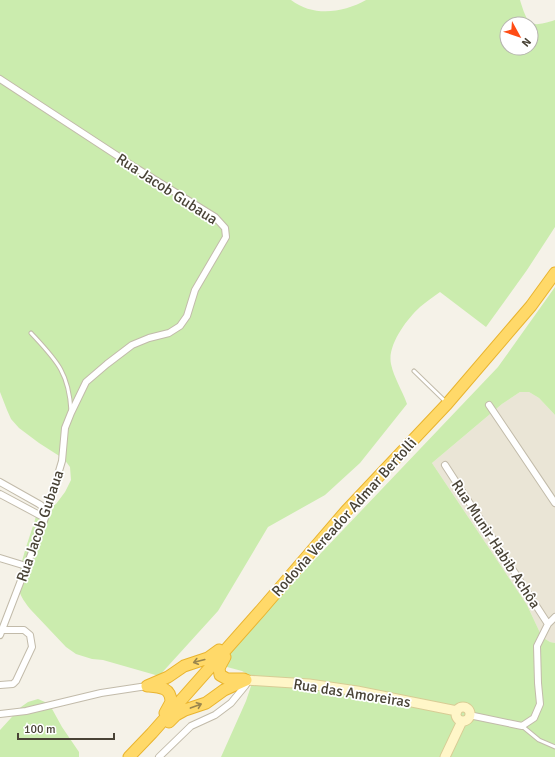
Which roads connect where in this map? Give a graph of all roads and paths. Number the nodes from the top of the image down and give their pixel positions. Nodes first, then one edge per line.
1 (0, 79) edge
2 (555, 273) edge
3 (31, 333) dead end
4 (414, 371) dead end
5 (447, 404) junction
6 (489, 405) dead end
7 (71, 413) junction
8 (445, 465) dead end
9 (0, 482) edge
10 (0, 494) edge
11 (555, 503) edge
12 (47, 510) junction
13 (45, 518) junction
14 (0, 558) edge
15 (26, 566) junction
16 (261, 610) junction
17 (555, 618) edge
18 (548, 624) junction
19 (1, 632) edge
20 (247, 680) junction
21 (0, 685) edge
22 (147, 686) junction
23 (0, 714) edge
24 (466, 718) junction
25 (522, 726) junction
26 (152, 733) junction
27 (555, 747) edge
28 (129, 757) edge
29 (158, 757) edge
30 (445, 757) edge

1 - 7 street, Rua Jacob Gubaua
2 - 5 highway, Rodovia Vereador Admar Bertolli
3 - 7 lane
4 - 5 lane
5 - 16 highway, Rodovia Vereador Admar Bertolli
6 - 11 street
7 - 12 street, Rua Jacob Gubaua
8 - 18 street, Rua Munir Habib Achôa
9 - 12 street
10 - 13 street
12 - 13 street, Rua Jacob Gubaua
13 - 15 street, Rua Jacob Gubaua
14 - 15 street
15 - 19 street, Rua Jacob Gubaua
16 - 20 highway
16 -> 22 highway
16 - 26 highway, Rodovia Vereador Admar Bertolli
17 - 18 street
18 - 25 street
19 - 21 street
20 - 24 street, Rua das Amoreiras
26 -> 20 highway
20 - 29 street
22 - 23 street
22 - 26 highway
24 - 25 street
24 - 30 street
25 - 27 lane
26 - 28 highway, Rodovia Vereador Admar Bertolli

